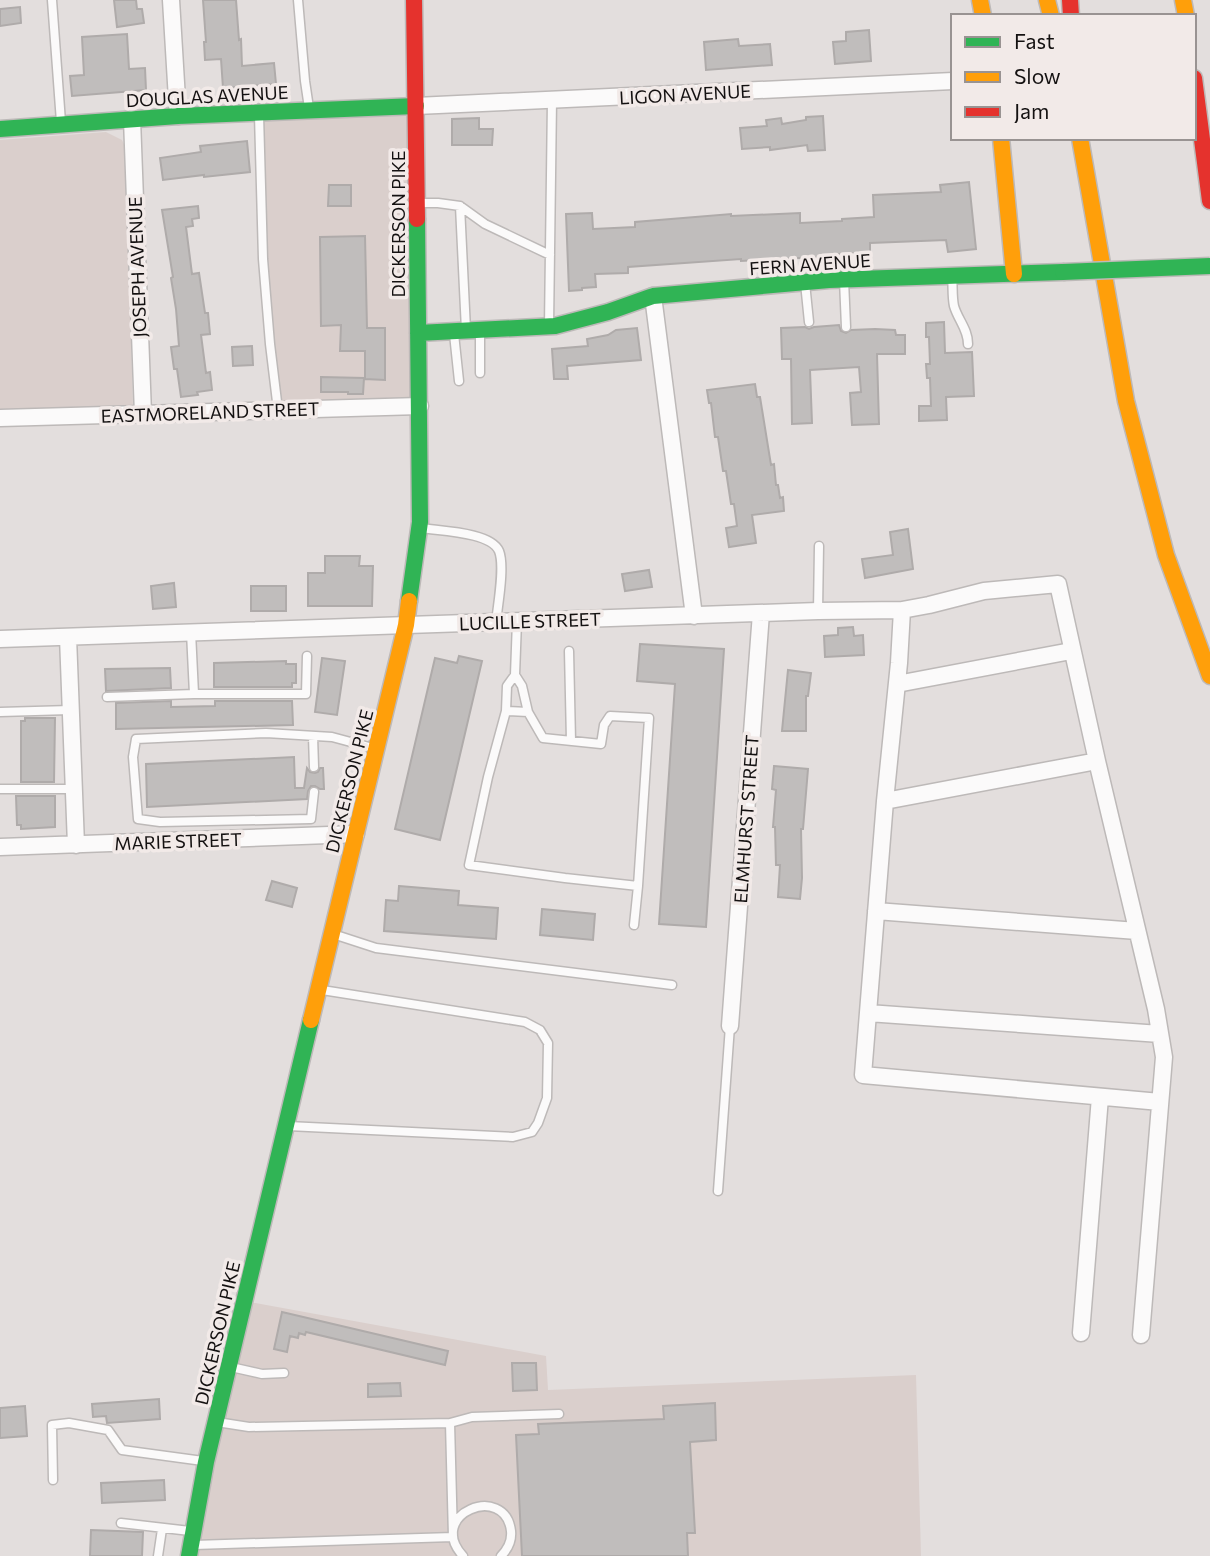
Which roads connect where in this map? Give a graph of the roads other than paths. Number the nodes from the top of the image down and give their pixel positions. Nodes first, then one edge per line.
1 (52, 0) edge
2 (171, 0) edge
3 (298, 0) edge
4 (414, 0) edge
5 (951, 81) edge
6 (1196, 93) edge
7 (552, 100) junction
8 (416, 106) junction
9 (310, 110) junction
10 (259, 112) junction
11 (178, 116) junction
12 (132, 119) junction
13 (61, 125) junction
14 (0, 129) edge
15 (1001, 140) edge
16 (1081, 140) edge
17 (1210, 201) edge
18 (417, 204) junction
19 (460, 206) junction
20 (550, 256) junction
21 (1210, 266) edge
22 (1014, 274) junction
23 (952, 276) junction
24 (844, 280) junction
25 (805, 283) junction
26 (653, 296) junction
27 (809, 322) dead end
28 (549, 326) junction
29 (845, 327) dead end
30 (467, 330) junction
31 (418, 333) junction
32 (968, 344) dead end
33 (480, 373) dead end
34 (459, 381) dead end
35 (420, 406) junction
36 (278, 410) junction
37 (143, 414) junction
38 (0, 418) edge
39 (419, 528) junction
40 (819, 546) dead end
41 (902, 610) junction
42 (818, 611) junction
43 (761, 613) junction
44 (694, 616) junction
45 (517, 621) junction
46 (496, 622) junction
47 (406, 625) junction
48 (191, 632) junction
49 (68, 636) junction
50 (0, 639) edge
51 (569, 651) dead end
52 (1071, 651) junction
53 (307, 656) dead end
54 (515, 675) junction
55 (1210, 676) edge
56 (897, 684) junction
57 (194, 694) junction
58 (107, 697) dead end
59 (71, 710) junction
60 (506, 711) junction
61 (0, 712) edge
62 (528, 712) junction
63 (313, 736) junction
64 (572, 741) junction
65 (376, 749) junction
66 (1097, 761) junction
67 (314, 767) dead end
68 (0, 789) edge
69 (74, 789) junction
70 (314, 792) dead end
71 (885, 801) junction
72 (356, 834) junction
73 (76, 845) junction
74 (0, 847) edge
75 (638, 886) junction
76 (876, 911) junction
77 (634, 925) dead end
78 (1138, 931) junction
79 (332, 934) junction
80 (672, 985) dead end
81 (318, 989) junction
82 (868, 1013) junction
83 (730, 1026) joint
84 (1160, 1034) junction
85 (1100, 1097) junction
86 (1160, 1102) junction
87 (285, 1126) junction
88 (718, 1191) dead end
89 (1081, 1333) dead end
90 (1141, 1335) dead end
91 (228, 1367) junction
92 (284, 1373) dead end
93 (559, 1414) dead end
94 (215, 1422) junction
95 (450, 1423) junction
96 (206, 1462) junction
97 (53, 1480) dead end
98 (452, 1498) junction
99 (472, 1507) junction
100 (121, 1523) dead end
101 (162, 1529) junction
102 (453, 1537) junction
103 (191, 1544) edge
104 (158, 1556) edge
105 (463, 1556) edge
106 (501, 1556) edge

1 - 13 lane
2 - 11 street
3 - 9 lane
4 - 8 main road, DICKERSON PIKE
5 - 7 street, LIGON AVENUE
6 - 17 main road
7 - 8 street, LIGON AVENUE
7 - 20 lane
8 - 9 main road, DOUGLAS AVENUE
8 - 18 main road, DICKERSON PIKE
9 - 10 main road, DOUGLAS AVENUE
10 - 11 main road, DOUGLAS AVENUE
10 - 36 lane
11 - 12 main road, DOUGLAS AVENUE
12 - 13 main road, DOUGLAS AVENUE
12 - 37 street, JOSEPH AVENUE
13 - 14 main road, DOUGLAS AVENUE
15 - 22 main road
16 - 55 main road
18 - 19 lane
18 - 31 main road, DICKERSON PIKE
19 - 20 lane
19 - 30 lane
20 - 28 lane
21 - 22 main road, FERN AVENUE, bridge
22 - 23 main road, FERN AVENUE
23 - 24 main road, FERN AVENUE
23 - 32 lane
24 - 25 main road, FERN AVENUE
24 - 29 lane
25 - 26 main road, FERN AVENUE
25 - 27 lane
26 - 28 main road, FERN AVENUE
26 - 44 street
28 - 30 main road, FERN AVENUE
30 - 31 main road, FERN AVENUE
30 - 33 lane
30 - 34 lane
31 - 35 main road, DICKERSON PIKE
35 - 36 street, EASTMORELAND STREET
35 - 39 main road, DICKERSON PIKE
36 - 37 street, EASTMORELAND STREET
37 - 38 street, EASTMORELAND STREET
39 - 46 lane
39 - 47 main road, DICKERSON PIKE
40 - 42 lane
41 - 42 street, LUCILLE STREET
41 - 52 street, LUCILLE STREET
41 - 56 street
42 - 43 street, LUCILLE STREET
43 - 44 street, LUCILLE STREET
43 - 83 street, ELMHURST STREET
44 - 45 street, LUCILLE STREET
45 - 46 street, LUCILLE STREET
45 - 54 lane
46 - 47 street, LUCILLE STREET
47 - 48 street, LUCILLE STREET
47 - 65 main road, DICKERSON PIKE
48 - 49 street, LUCILLE STREET
48 - 57 lane
49 - 50 street, LUCILLE STREET
49 - 59 street
51 - 64 lane
52 - 56 street
52 - 66 street
53 - 57 lane
54 - 60 lane
54 - 62 lane
56 - 71 street
57 - 58 lane
59 - 61 lane
59 - 69 street
60 - 62 lane
60 - 75 lane
62 - 64 lane
63 - 65 lane
63 - 67 lane
63 - 70 lane
64 - 75 lane
65 - 72 main road, DICKERSON PIKE
66 - 71 street
66 - 78 street
68 - 69 lane
69 - 73 street
71 - 76 street
72 - 73 street, MARIE STREET
72 - 79 main road, DICKERSON PIKE
73 - 74 street, MARIE STREET
75 - 77 lane
76 - 78 street
76 - 82 street
78 - 84 street
79 - 80 lane
79 - 81 main road, DICKERSON PIKE
81 - 87 main road, DICKERSON PIKE
81 - 87 lane
82 - 84 street
82 - 85 street
83 - 88 lane
84 - 86 street
85 - 86 street
85 - 89 street
86 - 90 street
87 - 91 main road, DICKERSON PIKE
91 - 92 lane
91 - 94 main road, DICKERSON PIKE
93 - 95 lane
94 - 95 lane
94 - 96 main road, DICKERSON PIKE
95 - 98 lane
96 - 97 lane
96 - 103 main road, DICKERSON PIKE
98 - 99 lane
98 - 102 lane
99 - 102 lane
99 - 106 lane
100 - 101 lane
101 - 103 lane
101 - 104 lane
102 - 103 lane
102 - 105 lane

